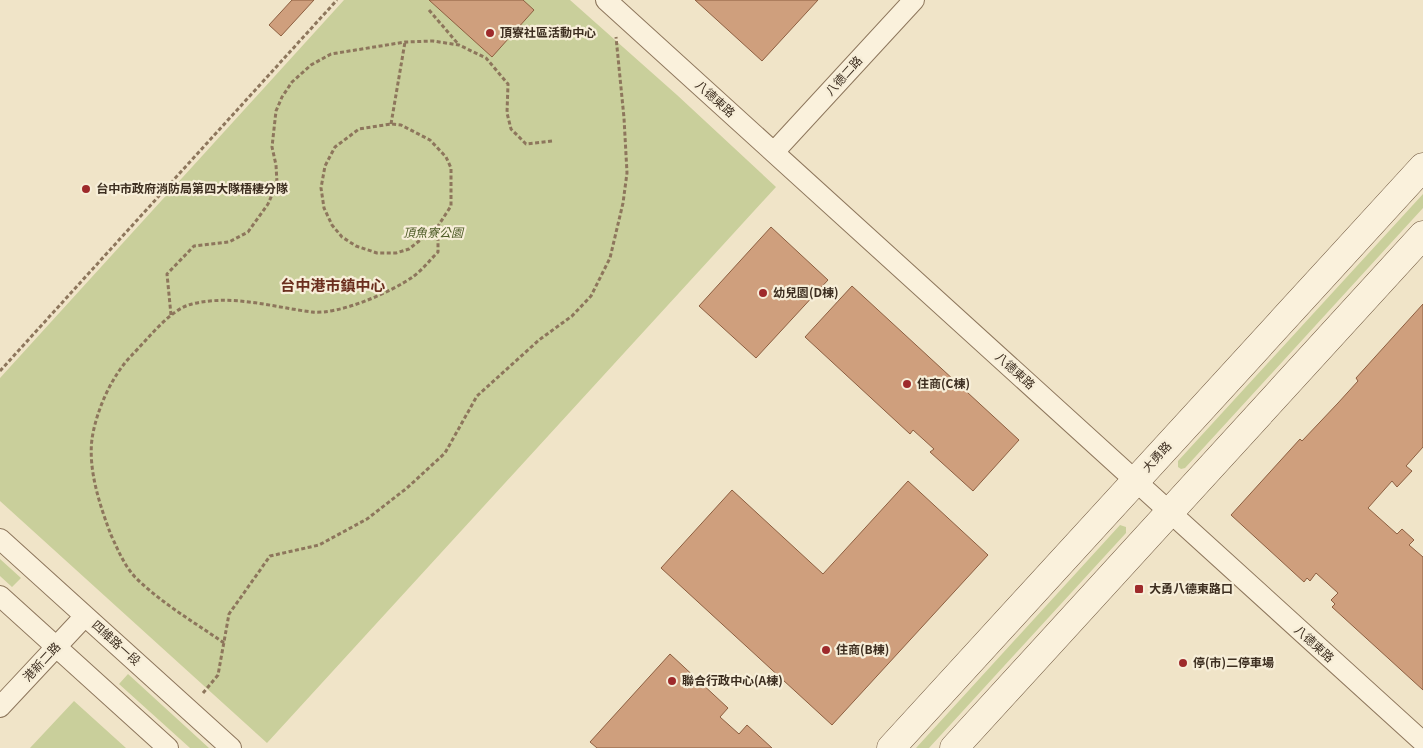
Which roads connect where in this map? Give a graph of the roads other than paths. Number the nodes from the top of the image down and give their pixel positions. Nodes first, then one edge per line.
1 (606, 0) edge
2 (914, 0) edge
3 (774, 152) junction
4 (1423, 167) edge
5 (1423, 235) edge
6 (1135, 481) junction
7 (1170, 512) junction
8 (0, 539) edge
9 (0, 596) edge
10 (85, 616) junction
11 (56, 647) junction
12 (0, 707) edge
13 (1423, 742) edge
14 (168, 748) edge
15 (231, 748) edge
16 (891, 748) edge
17 (954, 748) edge

1 - 3 street, 八德東路
2 - 3 street, 八德二路
3 - 6 street, 八德東路
4 - 6 street, 大勇路
5 - 7 street
6 - 7 street, 八德東路
6 - 16 street, 大勇路
7 - 13 street, 八德東路
7 - 17 street
8 - 10 street, 四維路一段
9 - 11 street
10 - 11 street, 港新二路
10 - 15 street, 四維路一段
11 - 12 street, 港新二路
11 - 14 street

